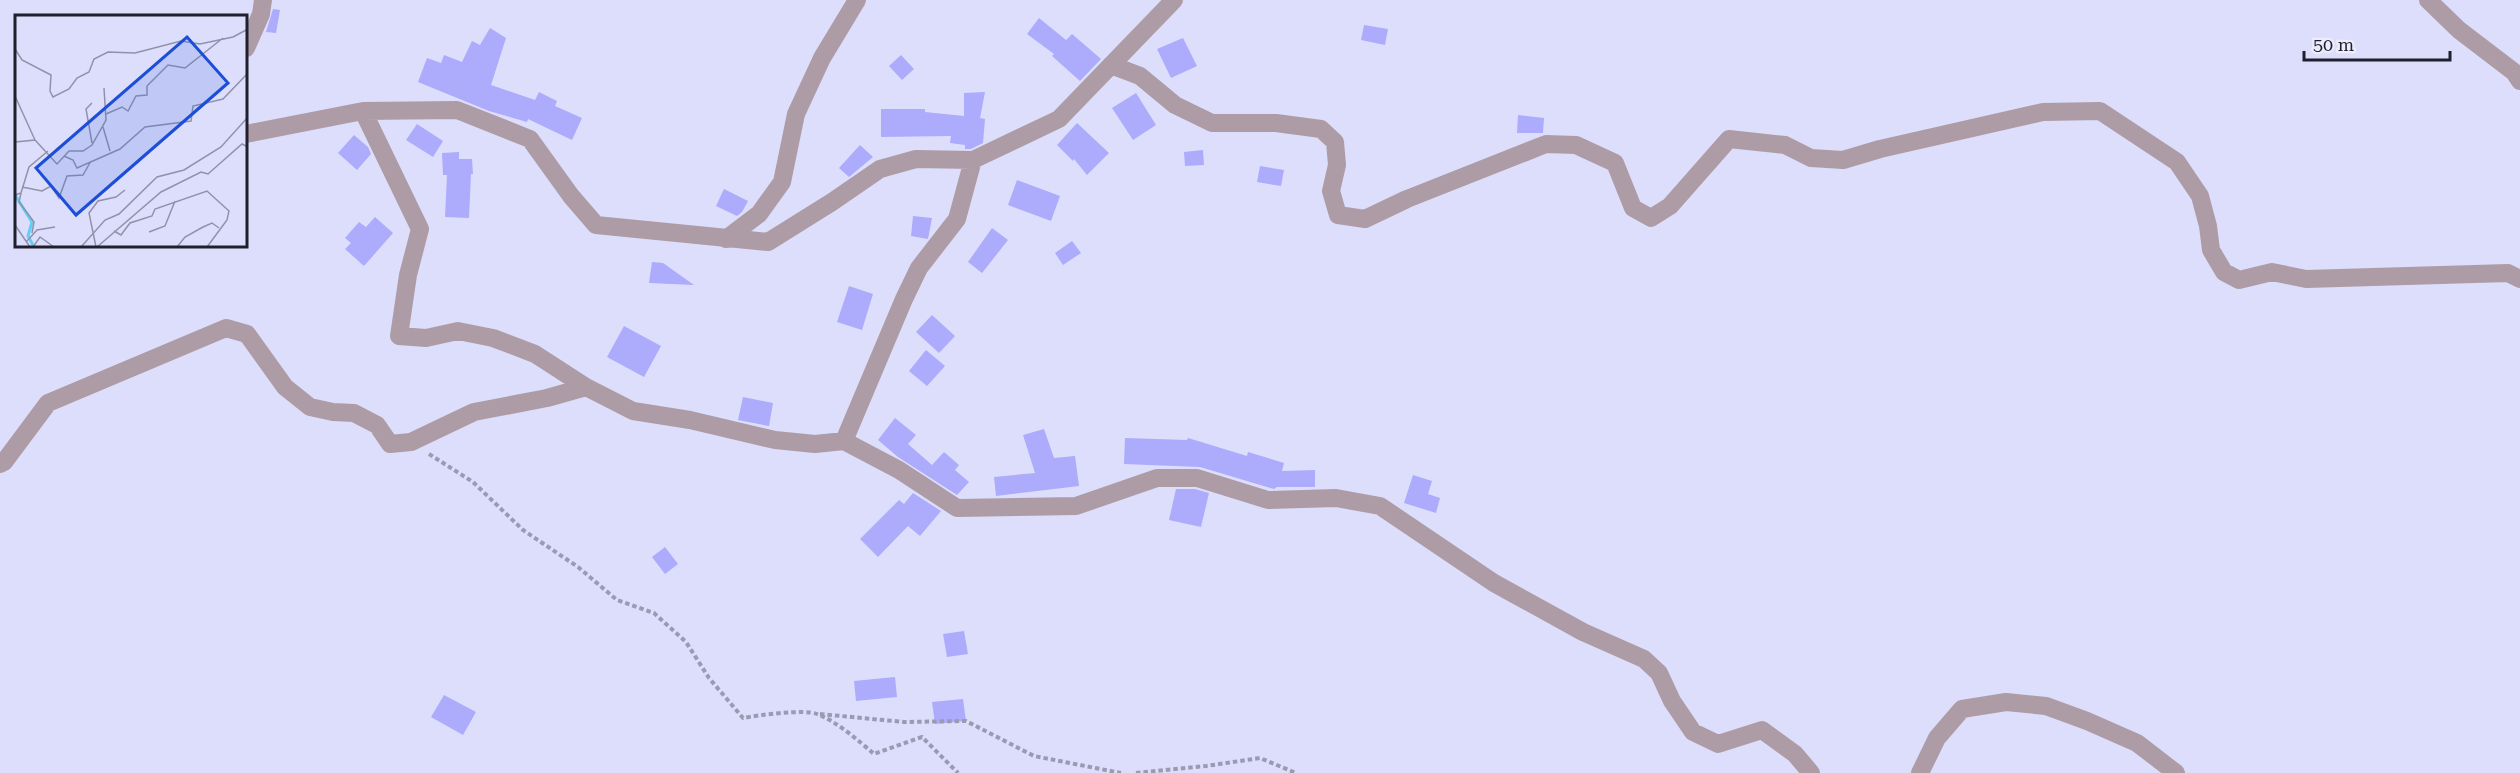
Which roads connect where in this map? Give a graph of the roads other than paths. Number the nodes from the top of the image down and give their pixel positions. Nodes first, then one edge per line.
1 (263, 0) edge
2 (857, 0) edge
3 (1174, 0) edge
4 (2428, 0) edge
5 (248, 43) edge
6 (1111, 65) junction
7 (2520, 81) edge
8 (363, 111) junction
9 (248, 134) edge
10 (973, 160) junction
11 (726, 239) junction
12 (2520, 279) edge
13 (586, 387) junction
14 (844, 441) junction
15 (0, 464) edge
16 (1811, 773) edge
17 (1920, 773) edge
18 (2176, 773) edge

1 - 5 street
2 - 11 street
3 - 6 street
4 - 7 street
6 - 10 street
6 - 12 street
8 - 9 street
8 - 11 street
8 - 13 street
10 - 11 street
10 - 14 street
13 - 14 street
13 - 15 street
14 - 16 street
17 - 18 street

